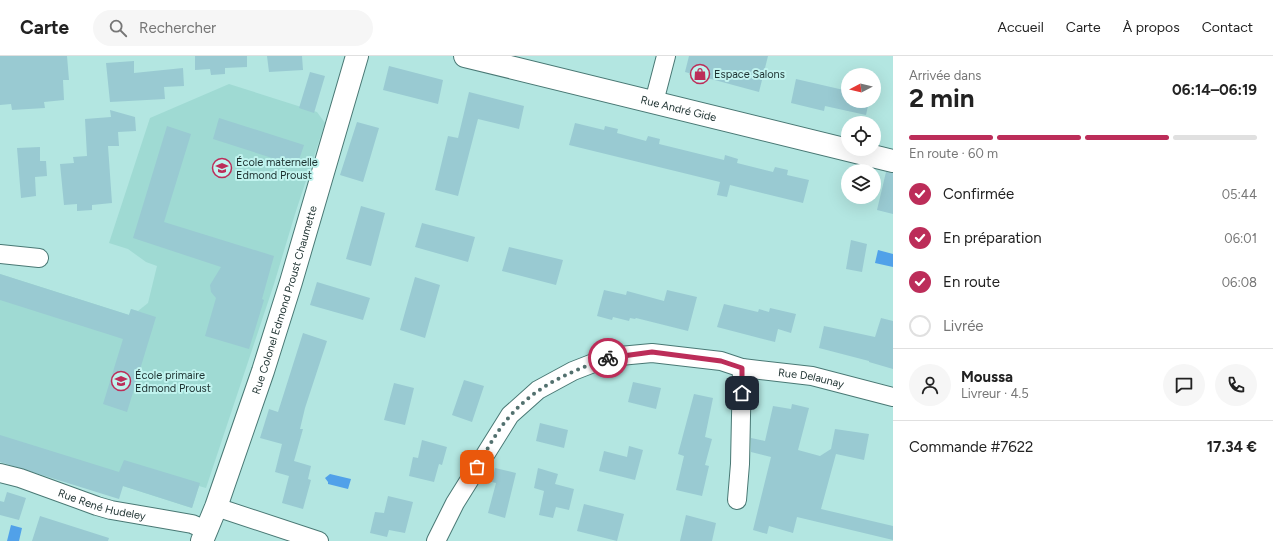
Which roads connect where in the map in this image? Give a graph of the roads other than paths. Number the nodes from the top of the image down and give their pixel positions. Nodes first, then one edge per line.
1 (357, 56) edge
2 (465, 56) edge
3 (666, 56) edge
4 (654, 102) junction
5 (893, 161) edge
6 (0, 254) edge
7 (39, 258) dead end
8 (742, 368) junction
9 (893, 397) edge
10 (0, 473) edge
11 (737, 500) dead end
12 (216, 507) junction
13 (204, 536) edge
14 (319, 541) edge
15 (436, 541) edge

1 - 12 street, Rue Colonel Edmond Proust Chaumette
2 - 4 street, Rue André Gide
3 - 4 street
4 - 5 street, Rue André Gide
6 - 7 street
8 - 9 street, Rue Delaunay
8 - 11 street
8 - 15 street, Rue Delaunay
10 - 13 street, Rue René Hudeley
12 - 13 street, Rue Colonel Edmond Proust Chaumette
12 - 14 street

